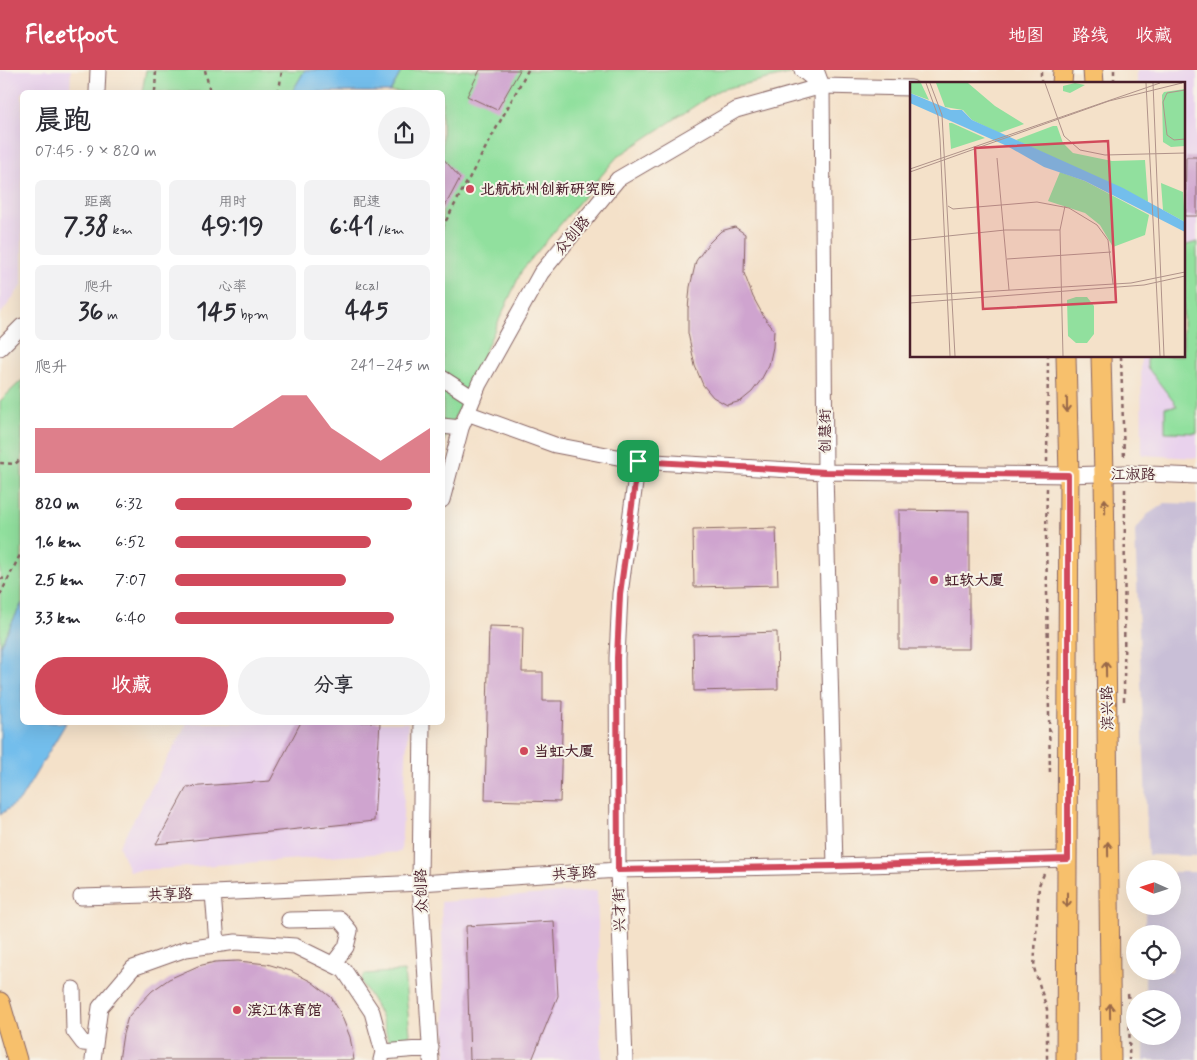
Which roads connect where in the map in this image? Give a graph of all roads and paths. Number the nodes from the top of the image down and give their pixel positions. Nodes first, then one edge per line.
1 (98, 70) edge
2 (156, 70) edge
3 (205, 70) edge
4 (282, 70) edge
5 (528, 70) edge
6 (802, 70) edge
7 (816, 70) edge
8 (822, 86) junction
9 (910, 88) edge
10 (97, 90) edge
11 (154, 90) edge
12 (210, 90) edge
13 (278, 90) edge
14 (445, 222) edge
15 (20, 328) edge
16 (0, 348) edge
17 (1048, 358) edge
18 (1066, 358) edge
19 (1101, 358) edge
20 (1121, 358) edge
21 (445, 381) edge
22 (470, 405) junction
23 (445, 426) edge
24 (461, 428) junction
25 (20, 460) edge
26 (638, 461) junction
27 (0, 463) edge
28 (825, 472) junction
29 (1124, 473) junction
30 (1104, 474) junction
31 (1047, 475) junction
32 (1068, 475) junction
33 (1197, 476) edge
34 (445, 489) edge
35 (20, 554) edge
36 (8, 578) junction
37 (0, 579) edge
38 (0, 595) edge
39 (1124, 702) dead end
40 (422, 725) edge
41 (1050, 780) dead end
42 (1060, 859) junction
43 (835, 866) junction
44 (618, 870) junction
45 (420, 883) junction
46 (213, 893) junction
47 (81, 897) dead end
48 (289, 920) dead end
49 (217, 944) junction
50 (333, 964) junction
51 (73, 989) dead end
52 (0, 1002) edge
53 (95, 1044) junction
54 (1129, 1045) edge
55 (431, 1054) edge
56 (382, 1056) edge
57 (17, 1060) edge
58 (93, 1060) edge
59 (624, 1060) edge
60 (1047, 1060) edge
61 (1066, 1060) edge
62 (1111, 1060) edge
63 (1129, 1060) edge

1 - 10 street
2 - 11 path
3 - 12 path
4 - 13 path
5 - 14 path
6 - 8 street
7 - 8 street
8 - 9 street, 众创路
8 - 22 street, 众创路
8 - 28 street, 创慧街
15 - 16 street
17 - 31 path
18 -> 32 main road
19 - 30 main road, 滨兴路
20 - 29 path
21 - 22 street, 江淑路
22 - 24 street, 众创路
22 - 26 street, 江淑路
23 - 24 street
24 - 34 street, 众创路
25 - 27 path
26 - 28 street, 江淑路
26 - 44 street, 兴才街
28 - 31 street, 江淑路
28 - 43 street, 创慧街
29 - 30 street, 江淑路
29 - 33 street, 江淑路
29 - 39 path
30 - 32 street, 江淑路
62 -> 30 main road, 滨兴路
31 - 32 street, 江淑路
31 - 41 path
32 - 42 main road
35 - 36 path
36 - 37 path
36 - 38 path
40 - 45 street, 众创路
42 - 43 street, 共享路
42 - 60 path
42 -> 61 main road
43 - 44 street, 共享路
44 - 45 street, 共享路
44 - 59 street, 兴才街
45 - 46 street, 共享路
45 - 55 street, 众创路
46 - 47 street, 共享路
46 - 49 street
48 - 50 street
49 - 50 street
49 - 53 street
50 - 56 street
51 - 53 street
52 - 57 main road
53 - 58 street
54 - 63 path
55 - 56 street

